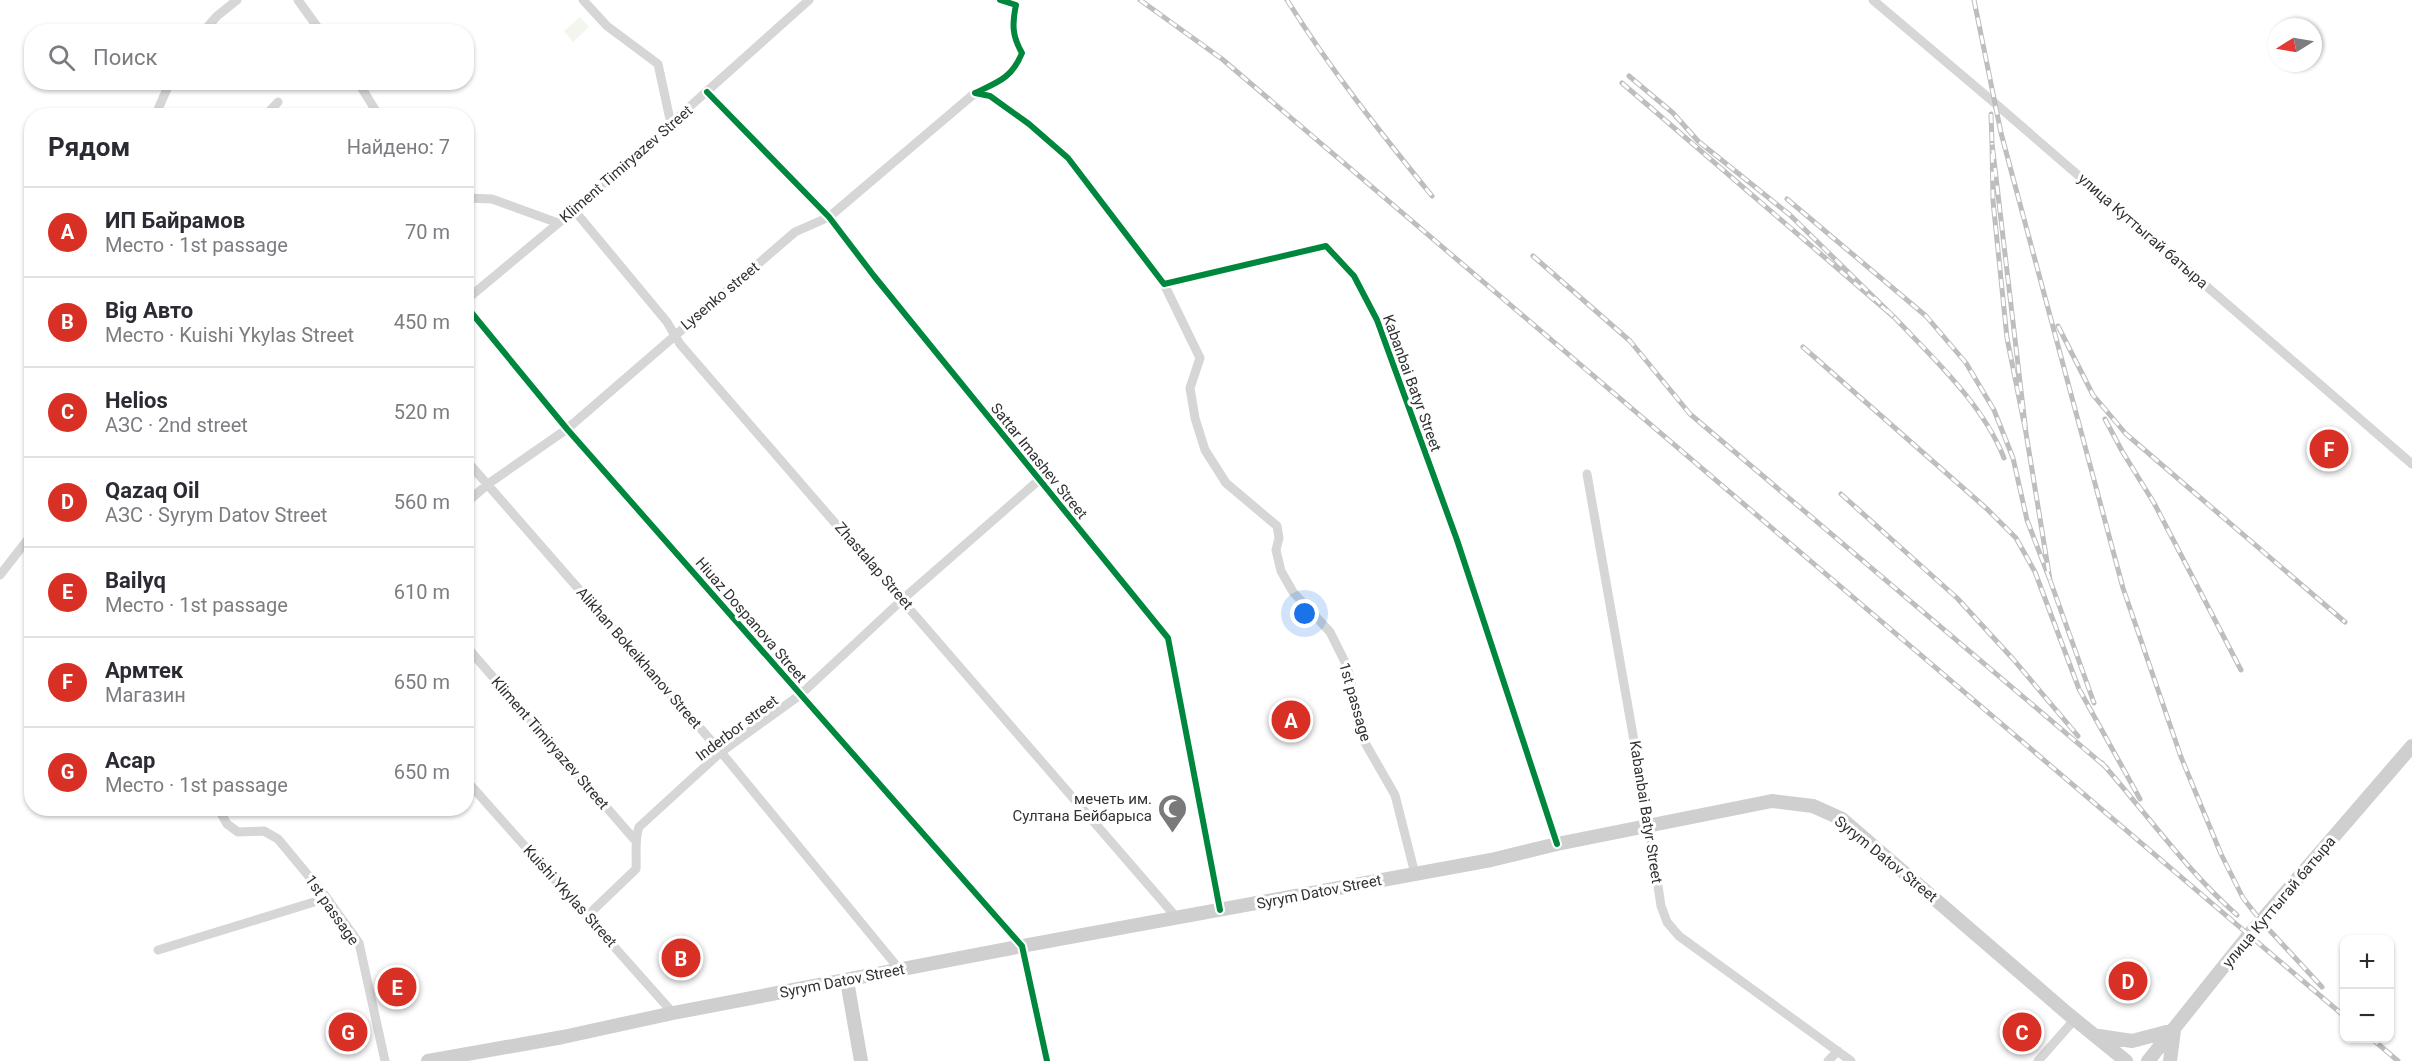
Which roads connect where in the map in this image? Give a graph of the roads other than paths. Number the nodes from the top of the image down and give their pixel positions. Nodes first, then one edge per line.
1 (237, 0) edge
2 (298, 0) edge
3 (583, 0) edge
4 (809, 0) edge
5 (1000, 0) edge
6 (1873, 0) edge
7 (210, 24) edge
8 (315, 24) edge
9 (167, 90) edge
10 (363, 90) edge
11 (707, 92) junction
12 (975, 93) junction
13 (278, 102) dead end
14 (162, 108) edge
15 (272, 108) edge
16 (374, 108) edge
17 (671, 124) junction
18 (474, 197) edge
19 (574, 210) junction
20 (829, 217) junction
21 (558, 224) junction
22 (1164, 284) junction
23 (474, 293) edge
24 (474, 316) edge
25 (674, 335) junction
26 (567, 429) junction
27 (2412, 464) edge
28 (474, 469) edge
29 (1587, 474) dead end
30 (1039, 480) junction
31 (488, 484) junction
32 (474, 496) edge
33 (24, 544) edge
34 (0, 575) edge
35 (903, 599) junction
36 (474, 655) edge
37 (800, 695) junction
38 (2412, 746) edge
39 (721, 752) junction
40 (474, 789) edge
41 (222, 816) edge
42 (1649, 826) junction
43 (634, 839) junction
44 (1557, 844) junction
45 (1414, 874) junction
46 (327, 898) junction
47 (1220, 910) junction
48 (588, 915) junction
49 (1177, 918) junction
50 (1022, 946) junction
51 (158, 950) dead end
52 (900, 970) junction
53 (847, 981) junction
54 (673, 1013) junction
55 (2074, 1019) junction
56 (2174, 1030) junction
57 (2094, 1035) junction
58 (1838, 1051) junction
59 (454, 1058) edge
60 (386, 1061) edge
61 (428, 1061) edge
62 (861, 1061) edge
63 (1047, 1061) edge
64 (1828, 1061) edge
65 (1851, 1061) edge
66 (2038, 1061) edge
67 (2126, 1061) edge
68 (2148, 1061) edge
69 (2170, 1061) edge

1 - 7 street
2 - 8 street
3 - 17 street
4 - 11 street, Kliment Timiryazev Street
5 - 12 street
6 - 27 street, улица Куттыгай батыра
9 - 14 street
10 - 16 street
11 - 17 street, Kliment Timiryazev Street
11 - 20 street, Sattar Imashev Street
12 - 20 street, Lysenko street
12 - 22 street
13 - 15 street
17 - 19 street, Kliment Timiryazev Street
18 - 21 street
19 - 21 street, Kliment Timiryazev Street
19 - 25 street, Zhastalap Street
20 - 25 street, Lysenko street
20 - 30 street, Sattar Imashev Street
21 - 23 street, Kliment Timiryazev Street
22 - 44 street, Kabanbai Batyr Street
22 - 45 street, 1st passage
24 - 26 street, Hiuaz Dospanova Street
25 - 26 street, Lysenko street
25 - 35 street, Zhastalap Street
26 - 31 street, Lysenko street
26 - 37 street, Hiuaz Dospanova Street
28 - 31 street, Alikhan Bokeikhanov Street
29 - 42 street, Kabanbai Batyr Street
30 - 35 street, Inderbor street
30 - 47 street, Sattar Imashev Street
31 - 32 street, Lysenko street
31 - 39 street, Alikhan Bokeikhanov Street
33 - 34 street
35 - 37 street, Inderbor street
35 - 49 street, Zhastalap Street
36 - 43 street, Kliment Timiryazev Street
37 - 39 street, Inderbor street
37 - 50 street, Hiuaz Dospanova Street
38 - 56 main road, улица Куттыгай батыра
39 - 43 street, Inderbor street
39 - 52 street, Alikhan Bokeikhanov Street
40 - 48 street, Kuishi Ykylas Street
41 - 46 street, 1st passage
42 - 44 main road, Syrym Datov Street
42 - 55 main road, Syrym Datov Street
42 - 58 street, Kabanbai Batyr Street
43 - 48 street
44 - 45 main road, Syrym Datov Street
45 - 47 main road, Syrym Datov Street
46 - 51 street
46 - 60 street, 1st passage
47 - 49 main road, Syrym Datov Street
48 - 54 street, Kuishi Ykylas Street
49 - 50 main road, Syrym Datov Street
50 - 52 main road, Syrym Datov Street
50 - 63 street
52 - 53 main road, Syrym Datov Street
53 - 54 main road, Syrym Datov Street
53 - 62 main road
54 - 59 main road, Syrym Datov Street
55 - 57 main road, Syrym Datov Street
55 - 66 street
56 - 57 main road
56 - 68 main road, улица Куттыгай батыра
56 - 69 main road
57 - 67 main road, Syrym Datov Street
58 - 64 street
58 - 65 street, Kabanbai Batyr Street
59 - 61 main road, Syrym Datov Street

